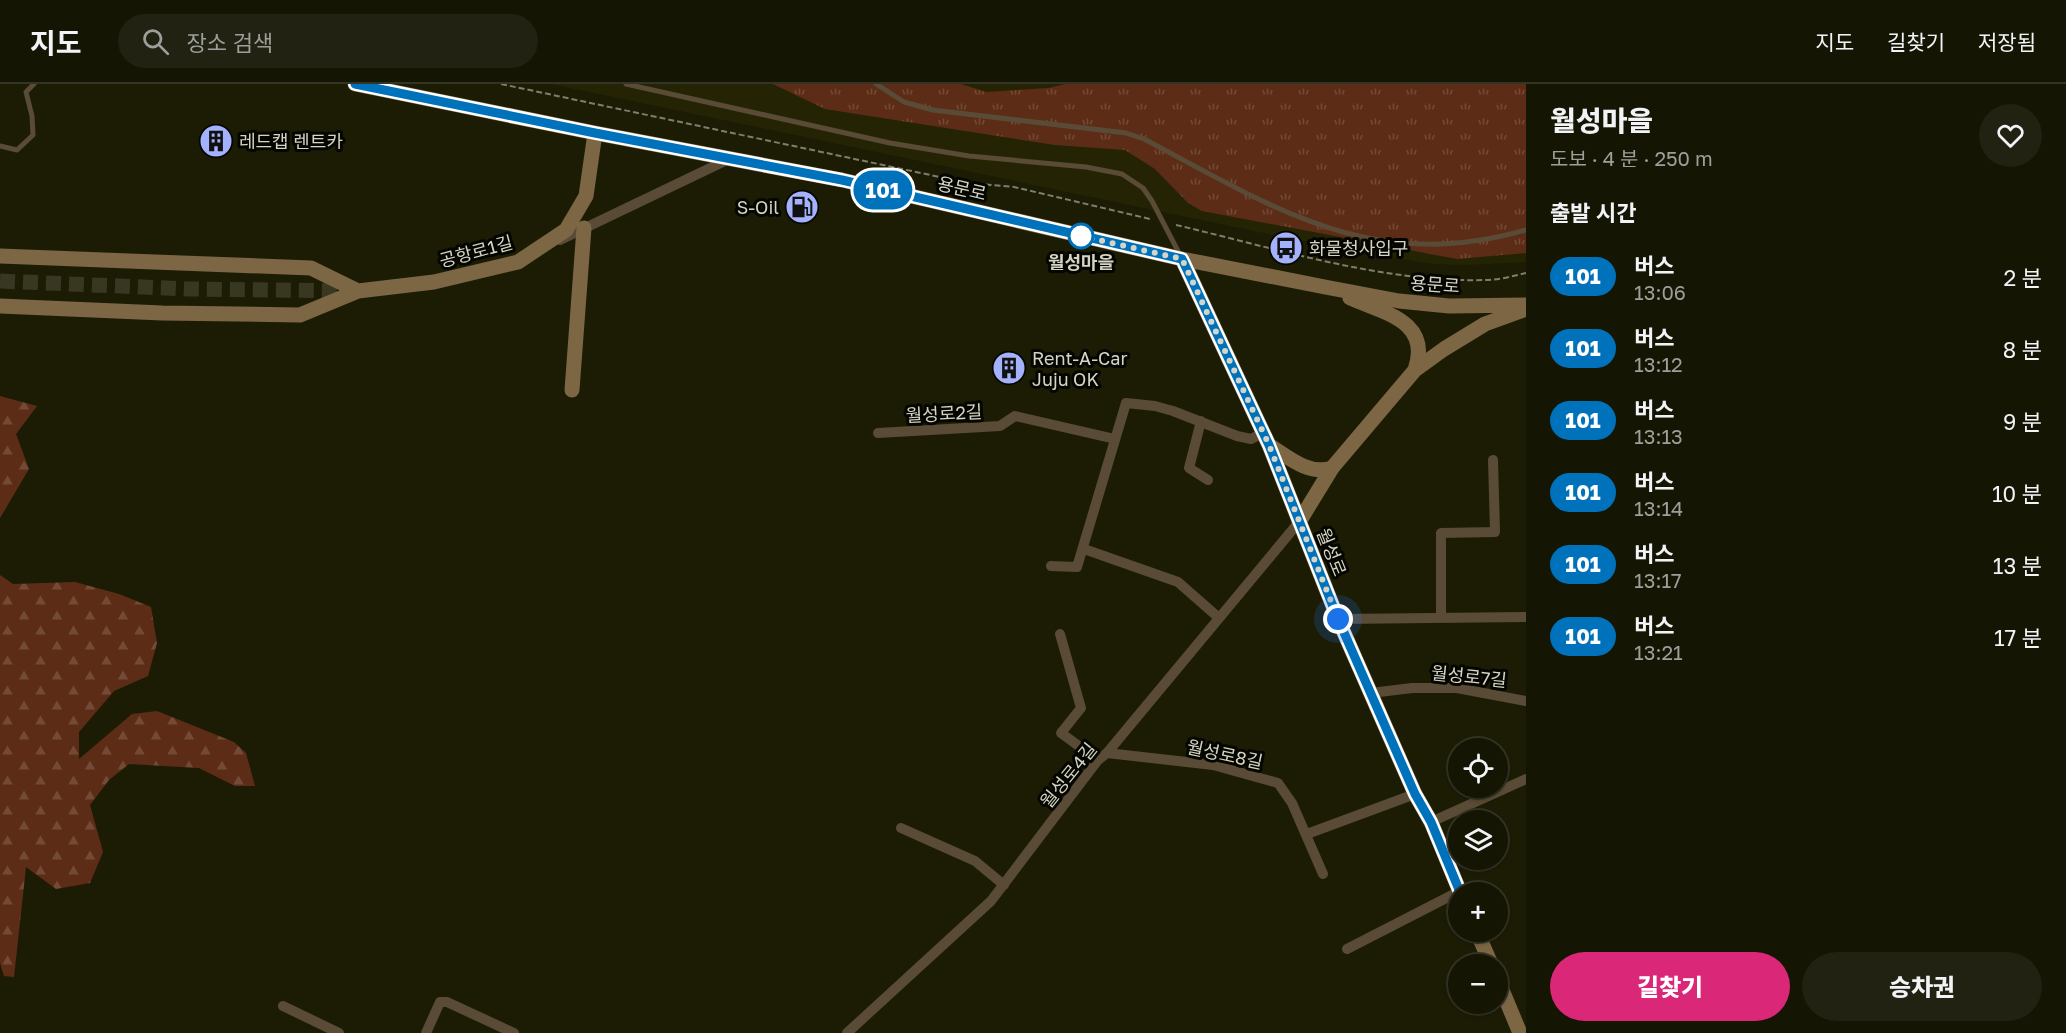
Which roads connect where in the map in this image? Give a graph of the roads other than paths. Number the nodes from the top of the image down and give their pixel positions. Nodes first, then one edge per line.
1 (34, 84) edge
2 (355, 84) edge
3 (626, 84) edge
4 (876, 84) edge
5 (595, 133) junction
6 (0, 146) edge
7 (729, 159) junction
8 (584, 228) junction
9 (1526, 230) edge
10 (530, 254) junction
11 (0, 256) edge
12 (1182, 259) junction
13 (1325, 287) junction
14 (357, 291) junction
15 (0, 306) edge
16 (1526, 307) edge
17 (1415, 370) junction
18 (572, 390) dead end
19 (1201, 421) junction
20 (878, 433) dead end
21 (1115, 439) junction
22 (1266, 439) junction
23 (1493, 460) dead end
24 (1332, 468) junction
25 (1208, 480) dead end
26 (1299, 522) junction
27 (1084, 549) junction
28 (1051, 566) dead end
29 (1441, 617) junction
30 (1526, 617) edge
31 (1219, 618) junction
32 (1338, 619) junction
33 (1060, 634) dead end
34 (1371, 693) junction
35 (1526, 701) edge
36 (1102, 757) junction
37 (1526, 779) edge
38 (1415, 794) junction
39 (1431, 822) junction
40 (901, 828) dead end
41 (1307, 834) junction
42 (1323, 874) dead end
43 (1456, 882) edge
44 (1004, 885) junction
45 (1448, 898) edge
46 (1347, 948) dead end
47 (1508, 1003) edge
48 (282, 1006) dead end
49 (339, 1033) edge
50 (426, 1033) edge
51 (514, 1033) edge
52 (847, 1033) edge
53 (1521, 1033) edge

1 - 6 lane
2 - 5 street, 용문로
3 - 12 lane
4 - 9 lane
5 - 7 street, 용문로
5 - 10 street, 공항로1길
7 - 8 street
7 - 12 street, 용문로
8 - 10 street
8 - 18 street
10 - 14 street, 공항로1길
11 - 14 street
12 - 13 street, 용문로
12 - 22 street, 월성로
13 - 16 street, 용문로
13 - 17 street
14 - 15 street, 공항로1길
16 - 17 street
17 - 24 street
19 - 21 street
19 - 22 street
19 - 25 street
20 - 21 street, 월성로2길
21 - 27 street
22 - 24 street
22 - 26 street, 월성로
23 - 29 street
24 - 26 street
26 - 31 street, 월성로4길
26 - 32 street, 월성로
27 - 28 street
27 - 31 street
29 - 30 street
29 - 32 street
31 - 36 street, 월성로4길
32 - 34 street, 월성로
33 - 36 street
34 - 35 street, 월성로7길
34 - 38 street, 월성로
36 - 41 street, 월성로8길
36 - 44 street, 월성로4길
37 - 39 street
38 - 39 street, 월성로
38 - 41 street
39 - 43 street, 월성로
40 - 44 street
41 - 42 street, 월성로8길
44 - 52 street, 월성로4길
45 - 46 street
47 - 53 street
48 - 49 street
50 - 51 street

